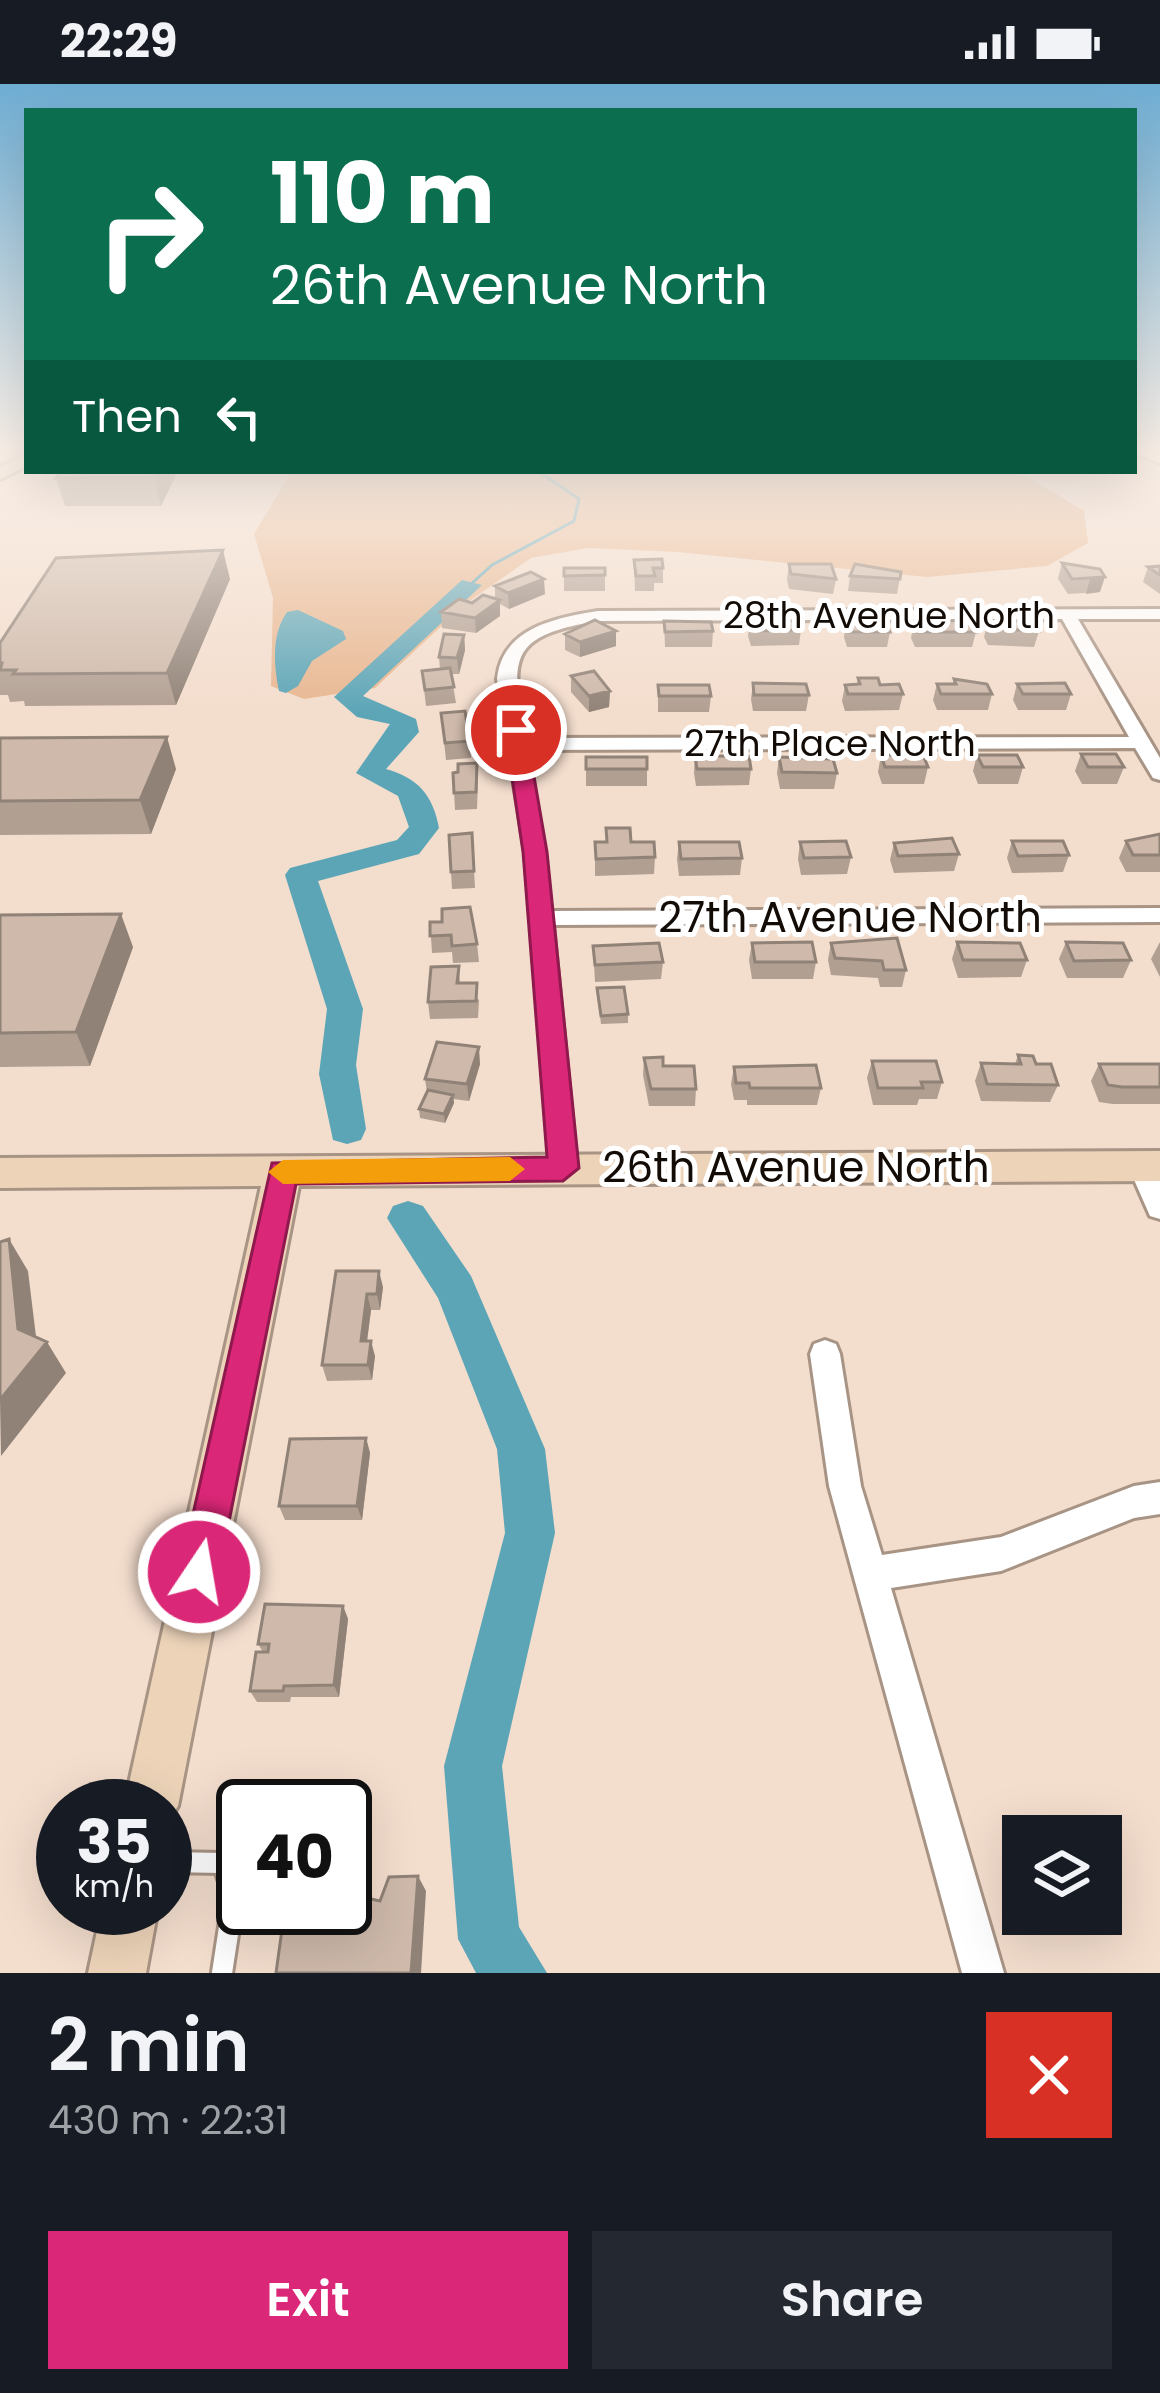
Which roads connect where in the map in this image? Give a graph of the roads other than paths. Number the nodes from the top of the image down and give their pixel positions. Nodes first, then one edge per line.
1 (1160, 614) edge
2 (1068, 615) junction
3 (1142, 742) junction
4 (519, 744) junction
5 (1160, 774) edge
6 (1160, 915) edge
7 (540, 918) junction
8 (1151, 1166) edge
9 (563, 1168) junction
10 (283, 1172) junction
11 (0, 1173) edge
12 (1160, 1208) edge
13 (825, 1354) dead end
14 (1160, 1498) edge
15 (872, 1574) junction
16 (157, 1779) edge
17 (192, 1862) edge
18 (125, 1935) edge
19 (117, 1973) edge
20 (222, 1973) edge
21 (983, 1973) edge

1 - 2 street, 28th Avenue North
2 - 3 street
2 - 4 street, 28th Avenue North
3 - 4 street, 27th Place North
3 - 5 street
4 - 7 street
6 - 7 street, 27th Avenue North
7 - 9 street
8 - 9 street, 26th Avenue North
8 - 12 street
9 - 10 street, 26th Avenue North
10 - 11 street, 26th Avenue North
10 - 16 street
13 - 15 street
14 - 15 street
15 - 21 street
17 - 20 lane
18 - 19 street

